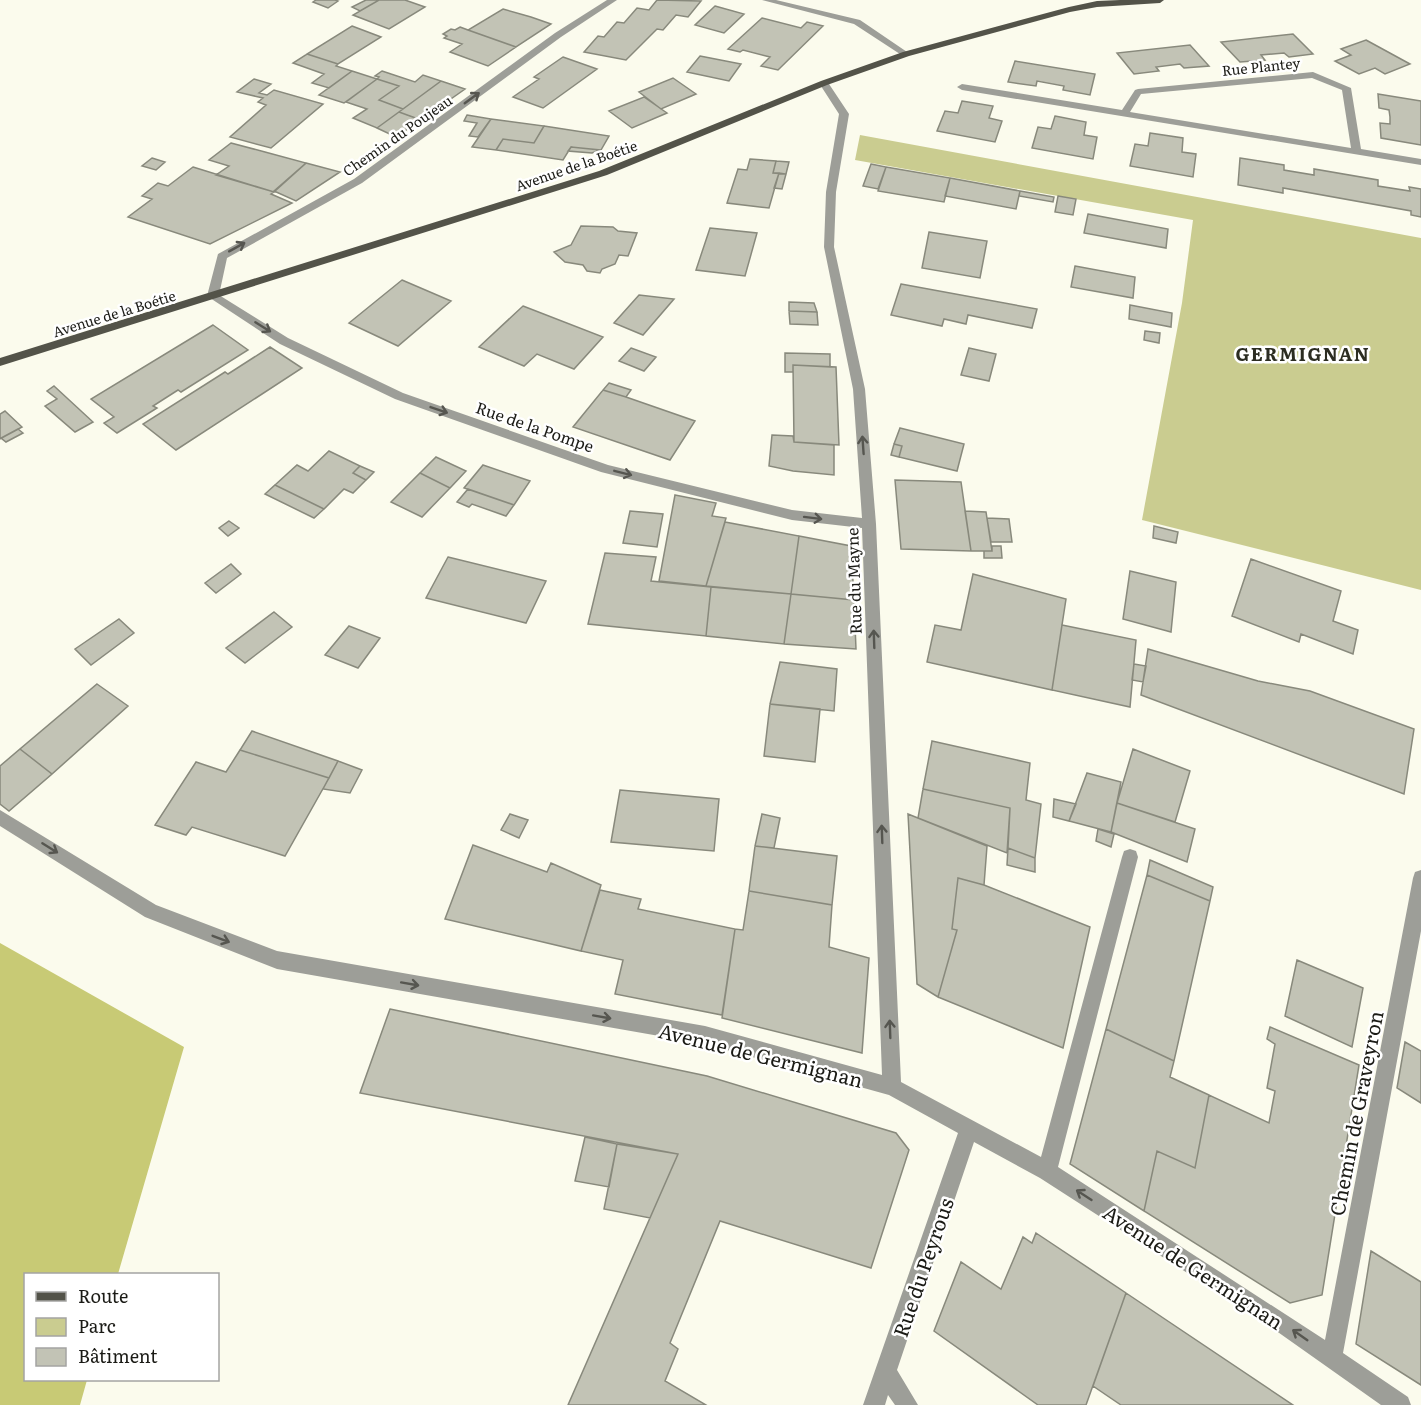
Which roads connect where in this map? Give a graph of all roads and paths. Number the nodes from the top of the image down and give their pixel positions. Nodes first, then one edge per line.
1 (613, 0) edge
2 (766, 0) edge
3 (1160, 0) edge
4 (906, 54) junction
5 (824, 83) junction
6 (962, 87) dead end
7 (1124, 114) junction
8 (1357, 152) junction
9 (1421, 162) edge
10 (213, 296) junction
11 (0, 363) edge
12 (869, 524) junction
13 (0, 817) edge
14 (1130, 857) dead end
15 (1421, 878) edge
16 (892, 1088) junction
17 (969, 1128) junction
18 (1047, 1171) junction
19 (1332, 1357) junction
20 (886, 1372) junction
21 (874, 1405) edge
22 (907, 1405) edge
23 (1400, 1405) edge

10 -> 1 street, Chemin du Poujeau
2 - 4 street
3 - 4 main road, Avenue de la Boétie
4 - 5 main road, Avenue de la Boétie
5 - 10 main road, Avenue de la Boétie
12 -> 5 street, Rue du Mayne
6 - 7 street
7 - 8 street
7 - 8 street, Rue Plantey
8 - 9 street
10 - 11 main road, Avenue de la Boétie
10 -> 12 street, Rue de la Pompe
16 -> 12 street, Rue du Mayne
13 -> 16 street, Avenue de Germignan
14 - 18 street
15 - 19 street, Chemin de Graveyron
16 - 17 street, Avenue de Germignan
17 - 18 street, Avenue de Germignan
17 - 20 street, Rue du Peyrous
19 -> 18 street, Avenue de Germignan
19 - 23 street, Avenue de Germignan
20 - 21 street, Rue du Peyrous
20 - 22 street

